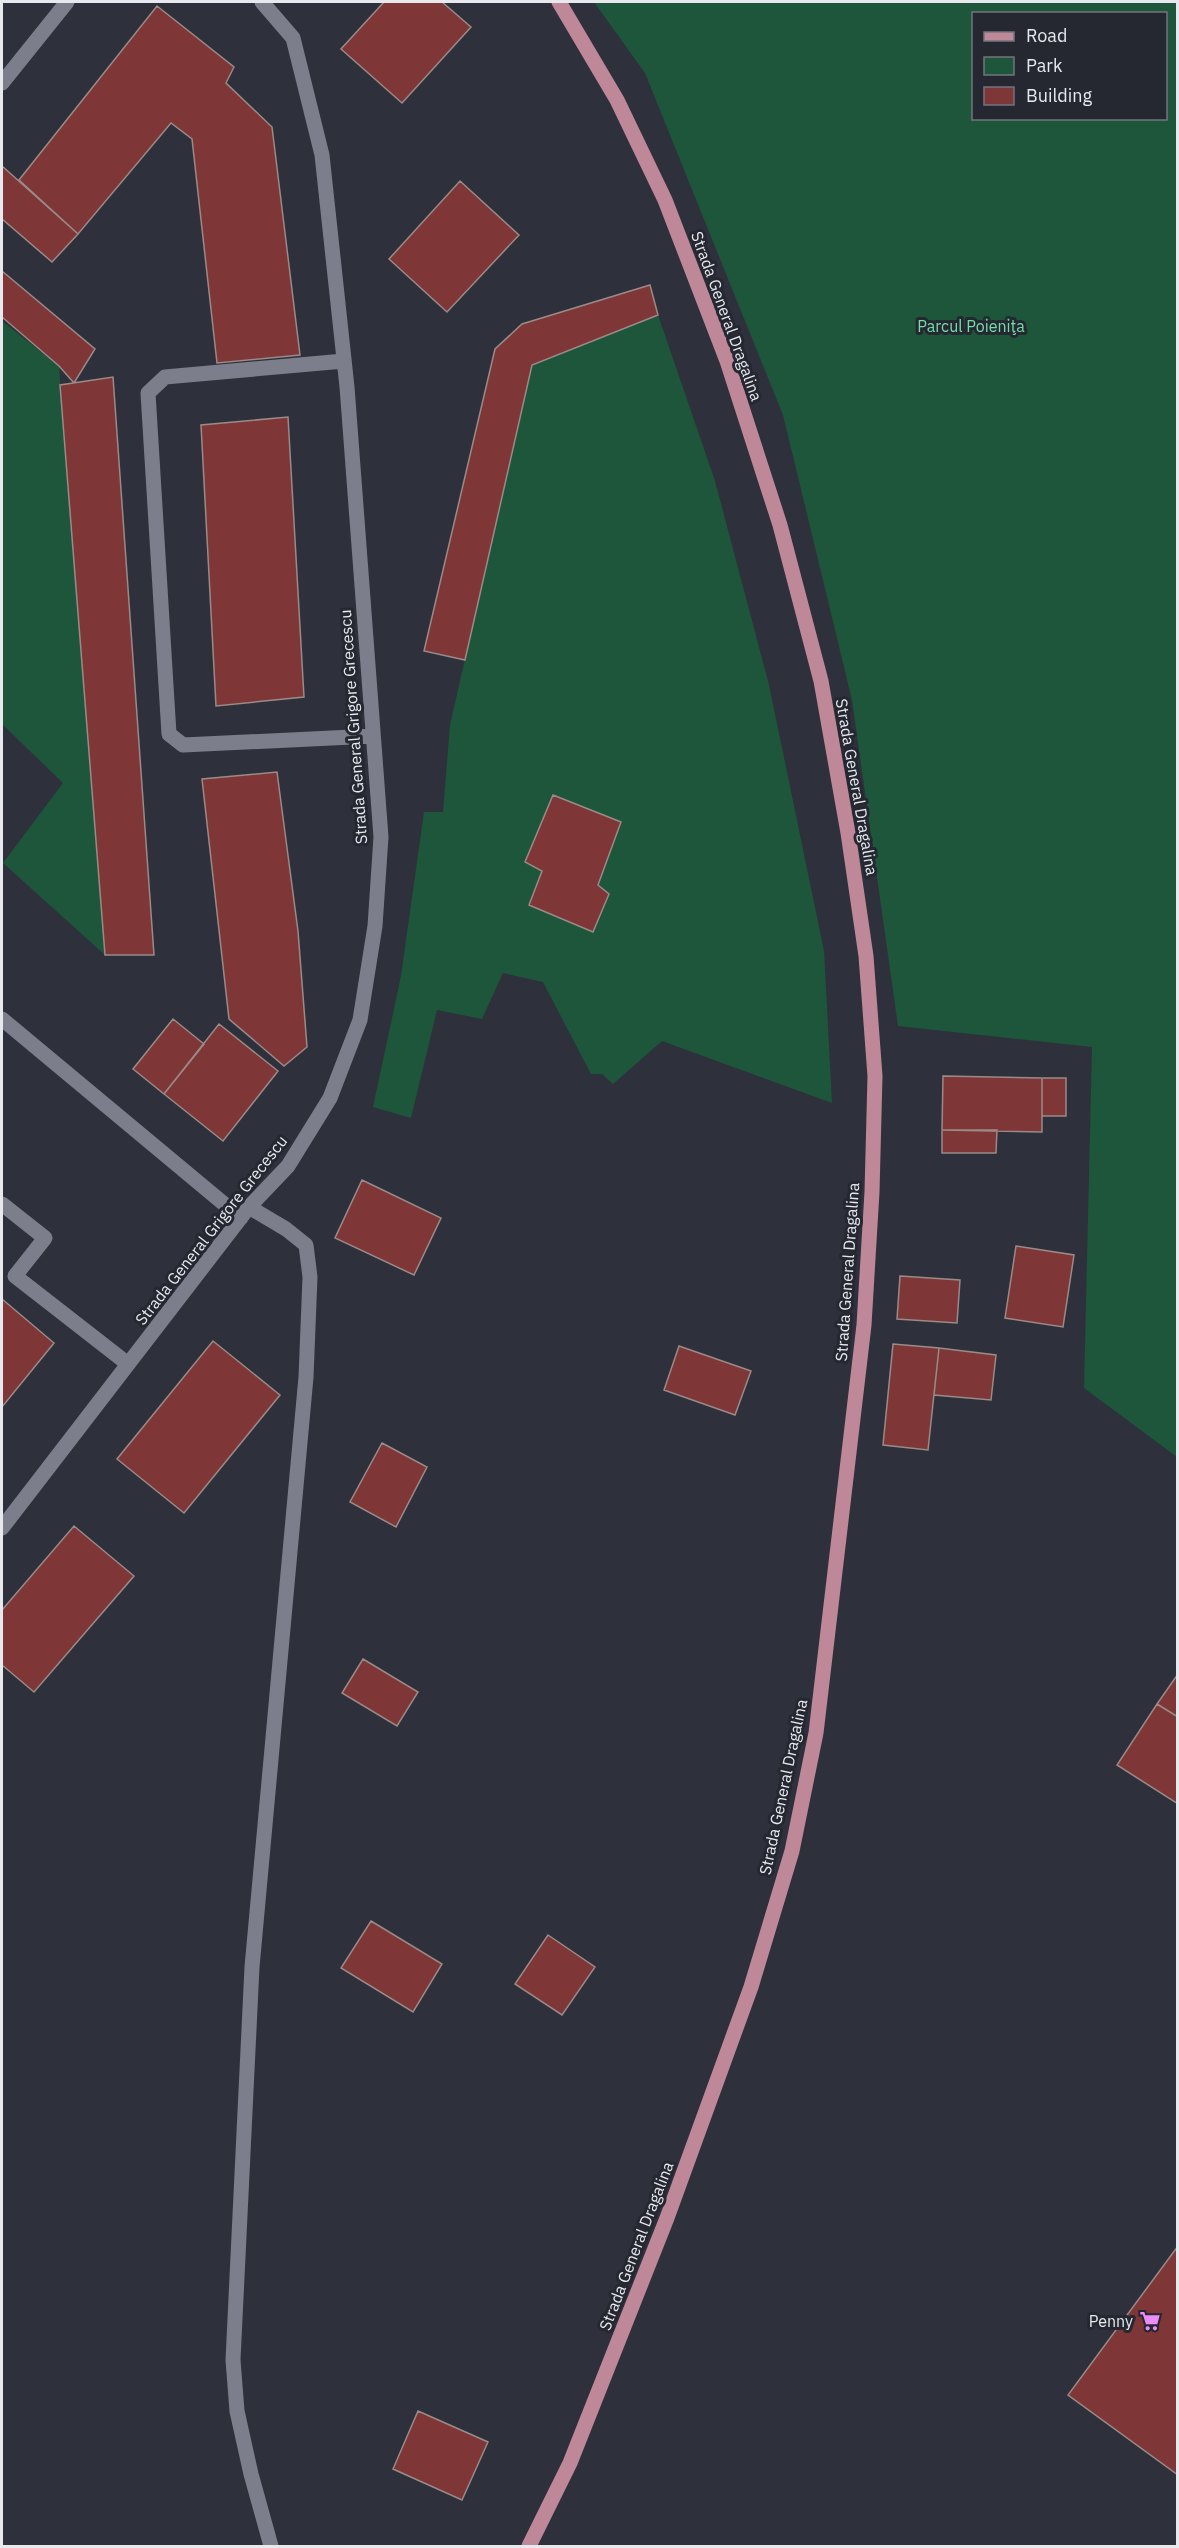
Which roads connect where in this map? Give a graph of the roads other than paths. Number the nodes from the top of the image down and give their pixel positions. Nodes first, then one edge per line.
1 (67, 2) edge
2 (262, 2) edge
3 (559, 2) edge
4 (2, 83) edge
5 (344, 361) junction
6 (373, 736) junction
7 (2, 1020) edge
8 (2, 1204) edge
9 (245, 1212) junction
10 (128, 1365) junction
11 (2, 1528) edge
12 (271, 2547) edge
13 (529, 2547) edge

1 - 4 street
2 - 5 street, Strada General Grigore Grecescu
3 - 13 main road, Strada General Dragalina
5 - 6 street, Strada General Grigore Grecescu
5 - 6 street
6 - 9 street, Strada General Grigore Grecescu
7 - 9 street
8 - 10 street
9 - 10 street, Strada General Grigore Grecescu
9 - 12 street
10 - 11 street, Strada General Grigore Grecescu

